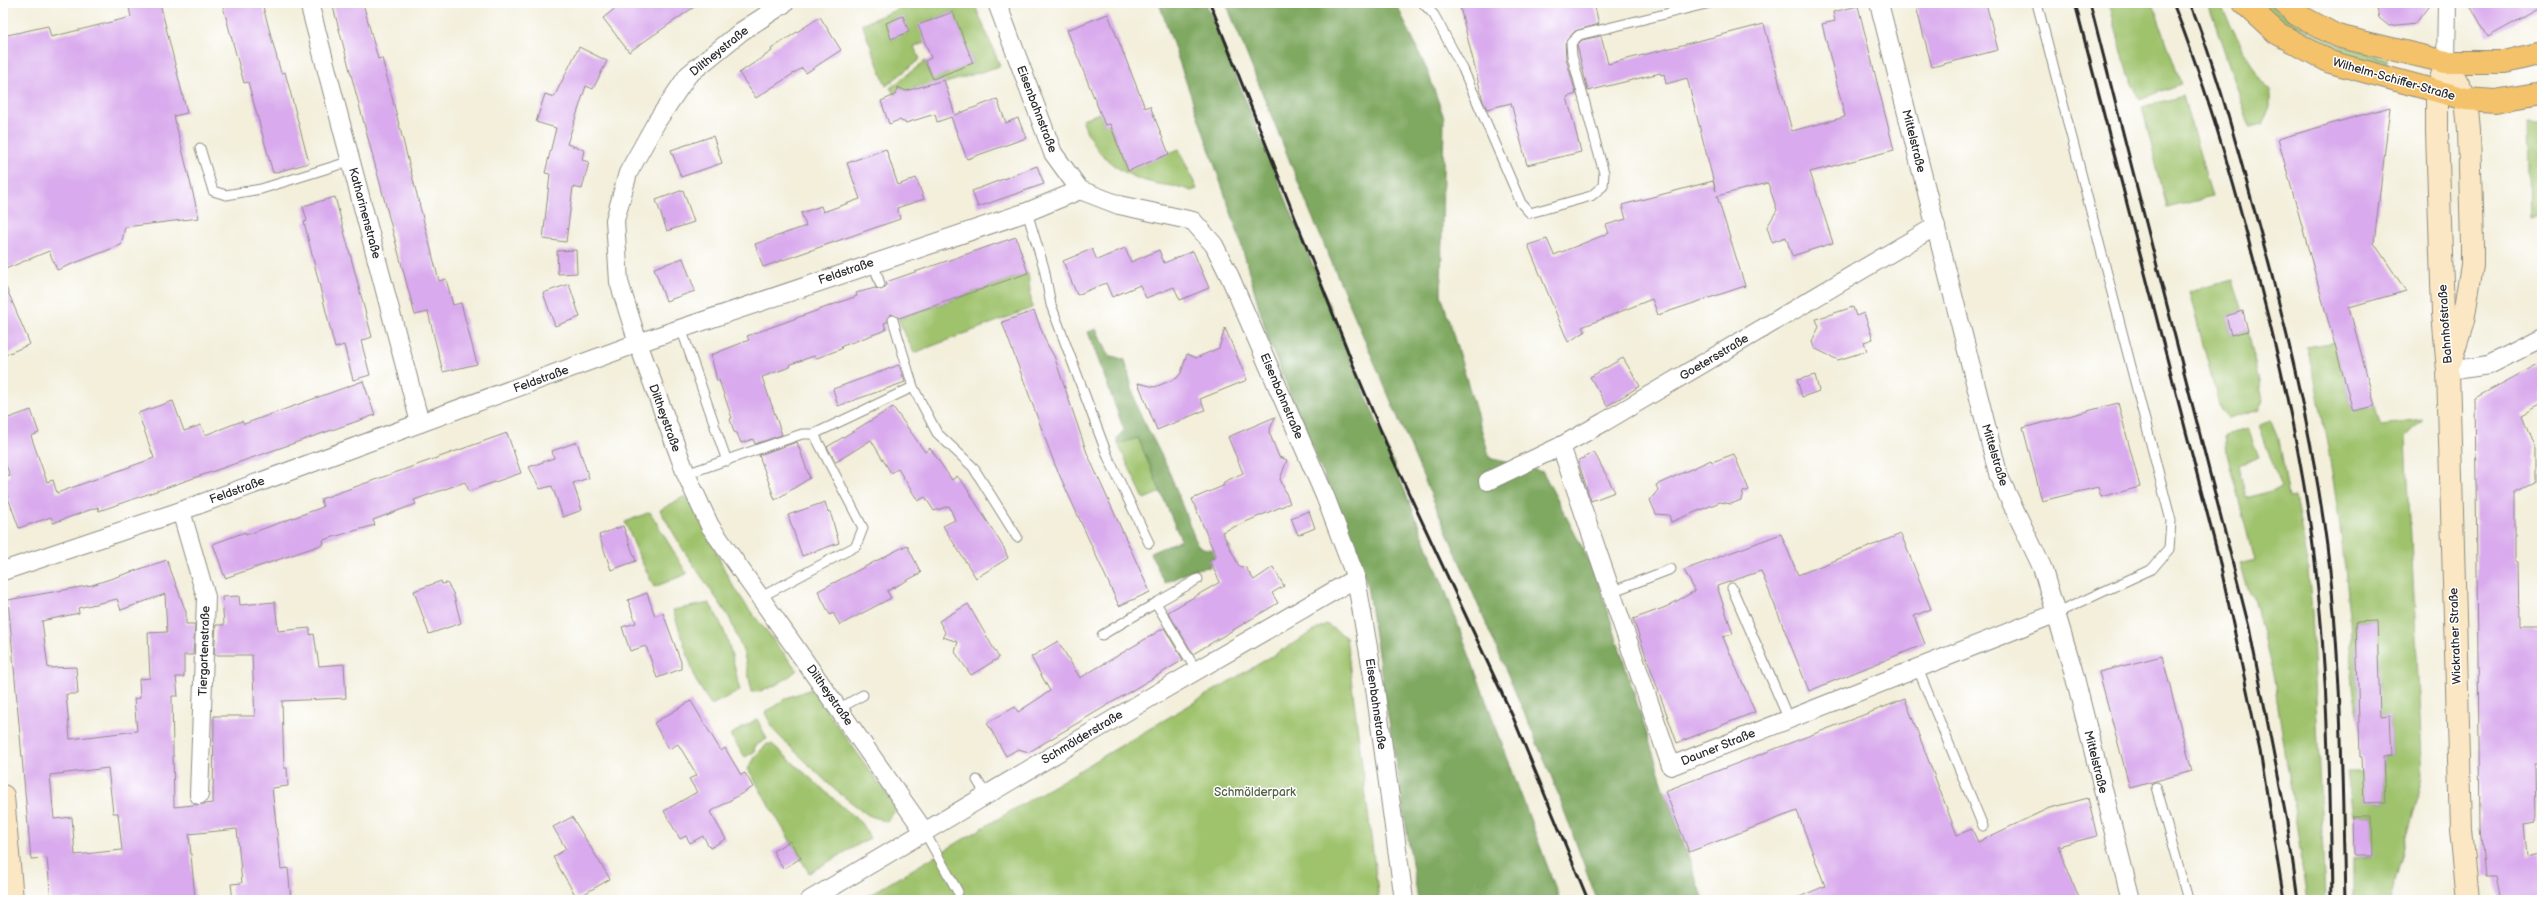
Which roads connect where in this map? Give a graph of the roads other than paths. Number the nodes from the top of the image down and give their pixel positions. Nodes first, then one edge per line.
1 (309, 3) edge
2 (784, 3) edge
3 (997, 3) edge
4 (1423, 3) edge
5 (1710, 3) edge
6 (1879, 3) edge
7 (2037, 3) edge
8 (2244, 3) edge
9 (2284, 3) edge
10 (2447, 3) edge
11 (2542, 53) edge
12 (2446, 62) junction
13 (2438, 93) junction
14 (2542, 93) edge
15 (2466, 99) junction
16 (200, 148) dead end
17 (351, 161) junction
18 (1080, 190) junction
19 (1027, 212) junction
20 (1936, 226) junction
21 (873, 262) junction
22 (880, 284) dead end
23 (893, 320) dead end
24 (681, 328) junction
25 (2542, 338) edge
26 (638, 343) junction
27 (2448, 371) junction
28 (913, 387) junction
29 (420, 423) junction
30 (814, 434) junction
31 (1562, 446) junction
32 (727, 461) junction
33 (686, 474) junction
34 (1488, 481) dead end
35 (181, 511) junction
36 (1017, 537) dead end
37 (1149, 543) dead end
38 (1671, 569) dead end
39 (3, 570) edge
40 (1356, 578) junction
41 (1198, 579) dead end
42 (1732, 588) dead end
43 (1611, 592) junction
44 (761, 597) junction
45 (1156, 603) junction
46 (2056, 613) junction
47 (1102, 635) dead end
48 (1918, 668) junction
49 (1196, 670) junction
50 (863, 695) dead end
51 (840, 708) junction
52 (1789, 720) junction
53 (2156, 787) dead end
54 (3, 796) edge
55 (199, 796) dead end
56 (1983, 826) dead end
57 (924, 831) junction
58 (958, 892) dead end
59 (12, 900) edge
60 (810, 900) edge
61 (1404, 900) edge
62 (2131, 900) edge
63 (2188, 900) edge
64 (2468, 900) edge

1 - 17 street, Katharinenstraße
2 - 26 street, Diltheystraße
3 - 18 street, Eisenbahnstraße
4 - 5 lane
6 - 20 street, Mittelstraße
7 - 46 lane
8 - 13 main road, Wilhelm-Schiffer-Straße
9 - 12 main road
10 - 12 street, Bahnhofstraße
11 - 12 main road
12 - 13 main road, Bahnhofstraße
12 - 15 main road
13 - 15 main road, Wilhelm-Schiffer-Straße
13 - 27 main road, Bahnhofstraße
14 - 15 main road, Wilhelm-Schiffer-Straße
15 - 27 main road, Bahnhofstraße
16 - 17 lane
17 - 29 street, Katharinenstraße
18 - 19 street, Feldstraße
18 - 40 street, Eisenbahnstraße
19 - 21 street, Feldstraße
19 - 37 lane
20 - 31 street, Goetersstraße
20 - 46 street, Mittelstraße
21 - 22 lane
21 - 24 street, Feldstraße
23 - 28 lane
24 - 26 street, Feldstraße
24 - 32 lane
25 - 27 street
26 - 29 street, Feldstraße
26 - 33 street, Diltheystraße
27 - 64 main road, Wickrather Straße
28 - 30 lane
28 - 36 lane
29 - 35 street, Feldstraße
30 - 32 lane
30 - 44 lane
31 - 34 street, Goetersstraße
31 - 43 street, Dauner Straße
32 - 33 lane
33 - 44 street, Diltheystraße
35 - 39 street, Feldstraße
35 - 55 street, Tiergartenstraße
38 - 43 lane
40 - 49 street, Schmölderstraße
40 - 61 street, Eisenbahnstraße
41 - 45 lane
42 - 52 lane
43 - 52 street, Dauner Straße
44 - 51 street, Diltheystraße
45 - 47 lane
45 - 49 lane
46 - 48 street, Dauner Straße
46 - 62 street, Mittelstraße
48 - 52 street, Dauner Straße
48 - 56 lane
49 - 57 street, Schmölderstraße
50 - 51 lane
51 - 57 street, Diltheystraße
53 - 63 lane
54 - 59 main road
57 - 58 lane
57 - 60 street, Schmölderstraße

